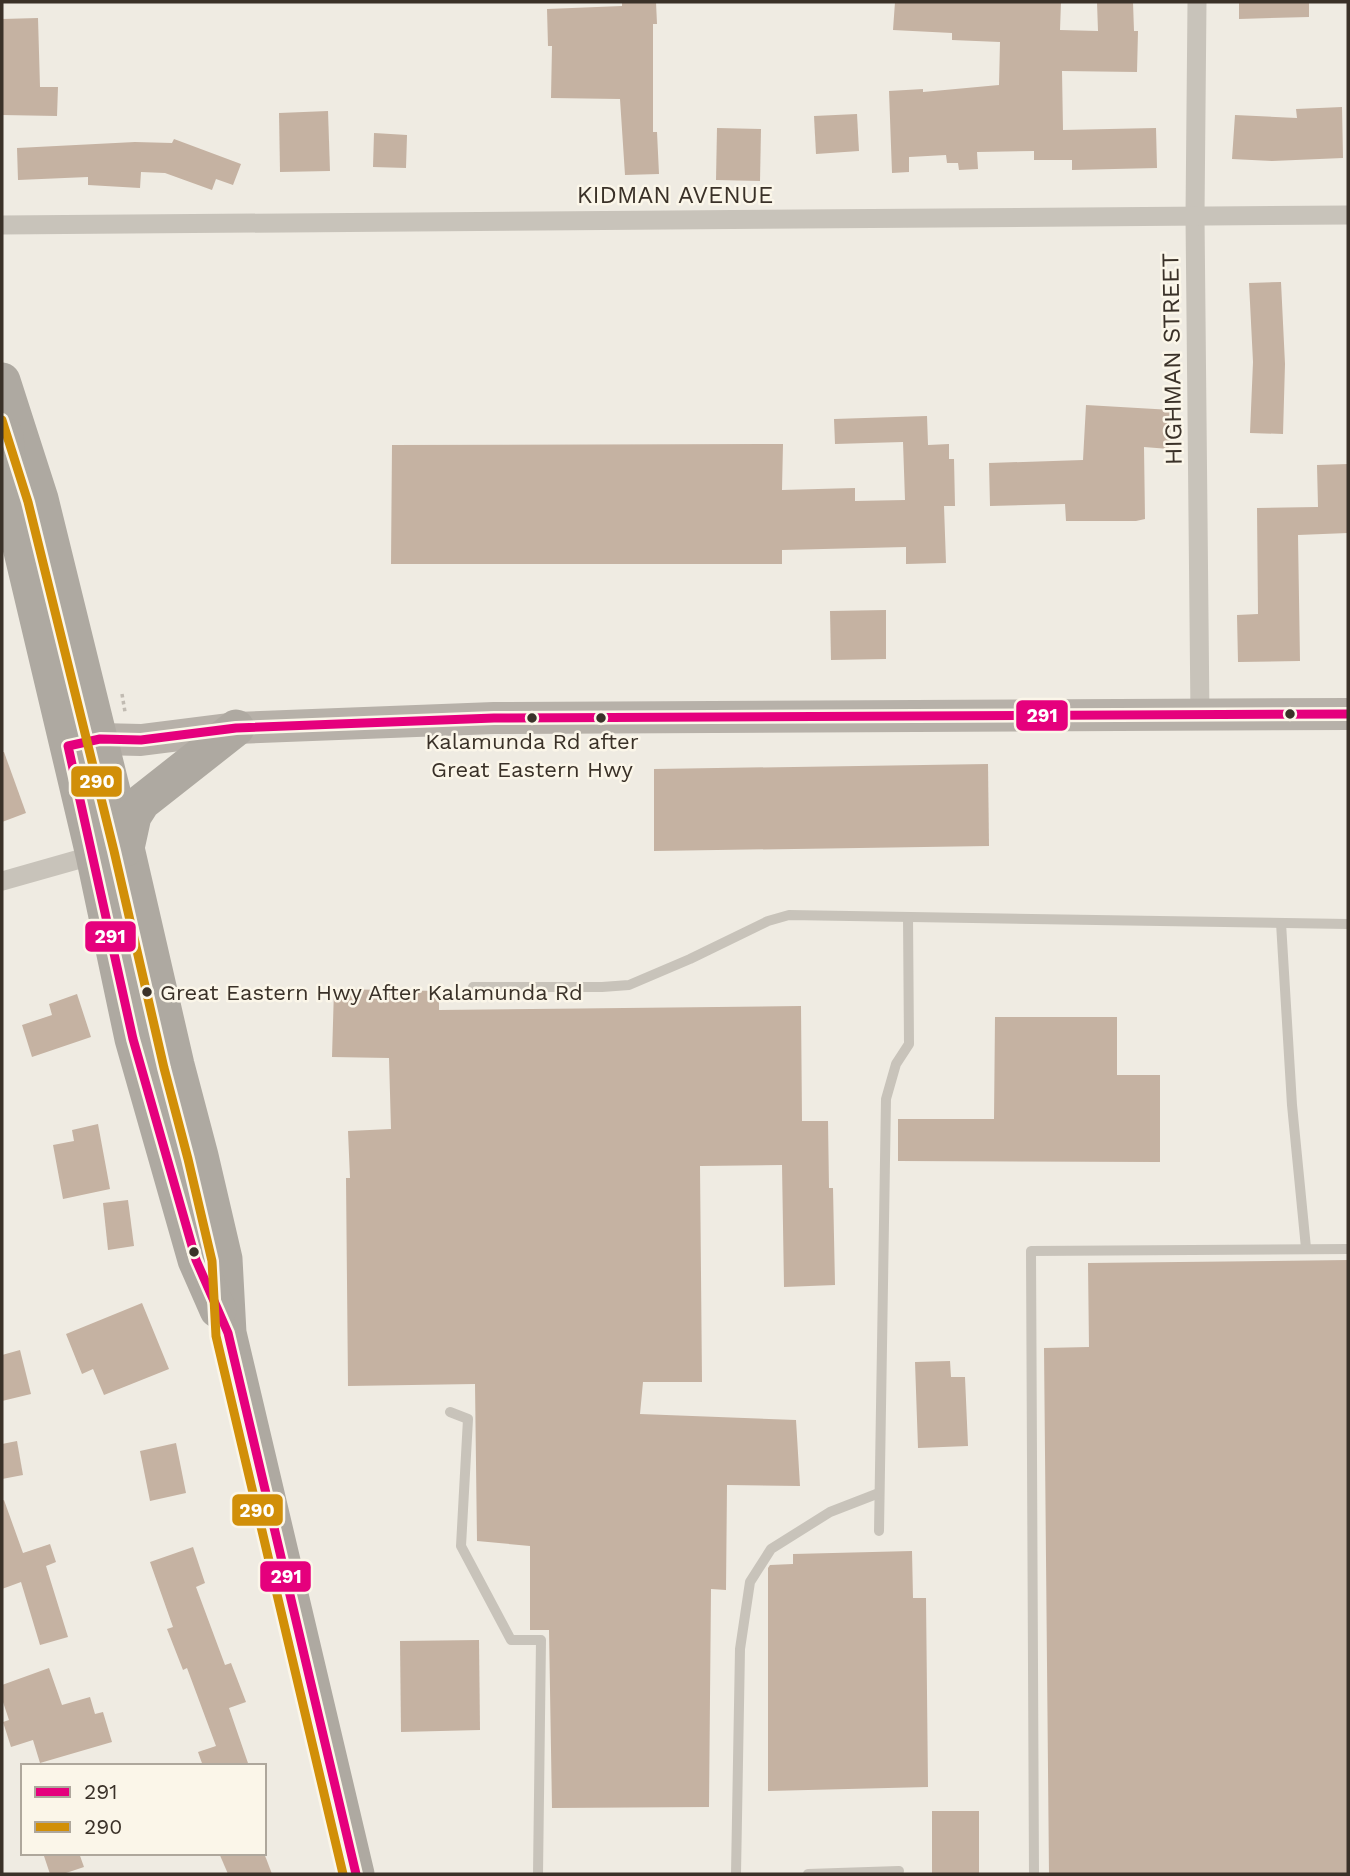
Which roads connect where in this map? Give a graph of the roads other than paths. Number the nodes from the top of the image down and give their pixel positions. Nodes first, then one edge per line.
1 (1197, 2) edge
2 (1195, 215) junction
3 (1348, 215) edge
4 (2, 225) edge
5 (2, 381) edge
6 (2, 396) edge
7 (1348, 714) edge
8 (1200, 717) junction
9 (236, 728) junction
10 (84, 743) junction
11 (98, 855) junction
12 (2, 881) edge
13 (908, 917) junction
14 (1281, 923) junction
15 (1348, 924) edge
16 (473, 987) dead end
17 (1306, 1248) junction
18 (1348, 1249) edge
19 (450, 1412) dead end
20 (879, 1493) junction
21 (879, 1531) dead end
22 (899, 1871) dead end
23 (356, 1874) edge
24 (538, 1874) edge
25 (736, 1874) edge
26 (808, 1874) edge
27 (1034, 1874) edge

1 - 2 street, HIGHMAN STREET
2 - 3 street, KIDMAN AVENUE
2 - 4 street, KIDMAN AVENUE
2 - 8 street, HIGHMAN STREET
5 - 10 highway
6 - 10 highway
7 - 8 main road
8 - 9 main road
9 - 10 main road
9 - 11 highway
10 - 11 highway
11 - 12 street
11 - 23 highway
13 - 14 lane
13 - 16 lane
13 - 20 lane
14 - 15 lane
14 - 17 lane
17 - 18 lane
17 - 27 lane
19 - 24 lane
20 - 21 lane
20 - 25 lane
22 - 26 lane

